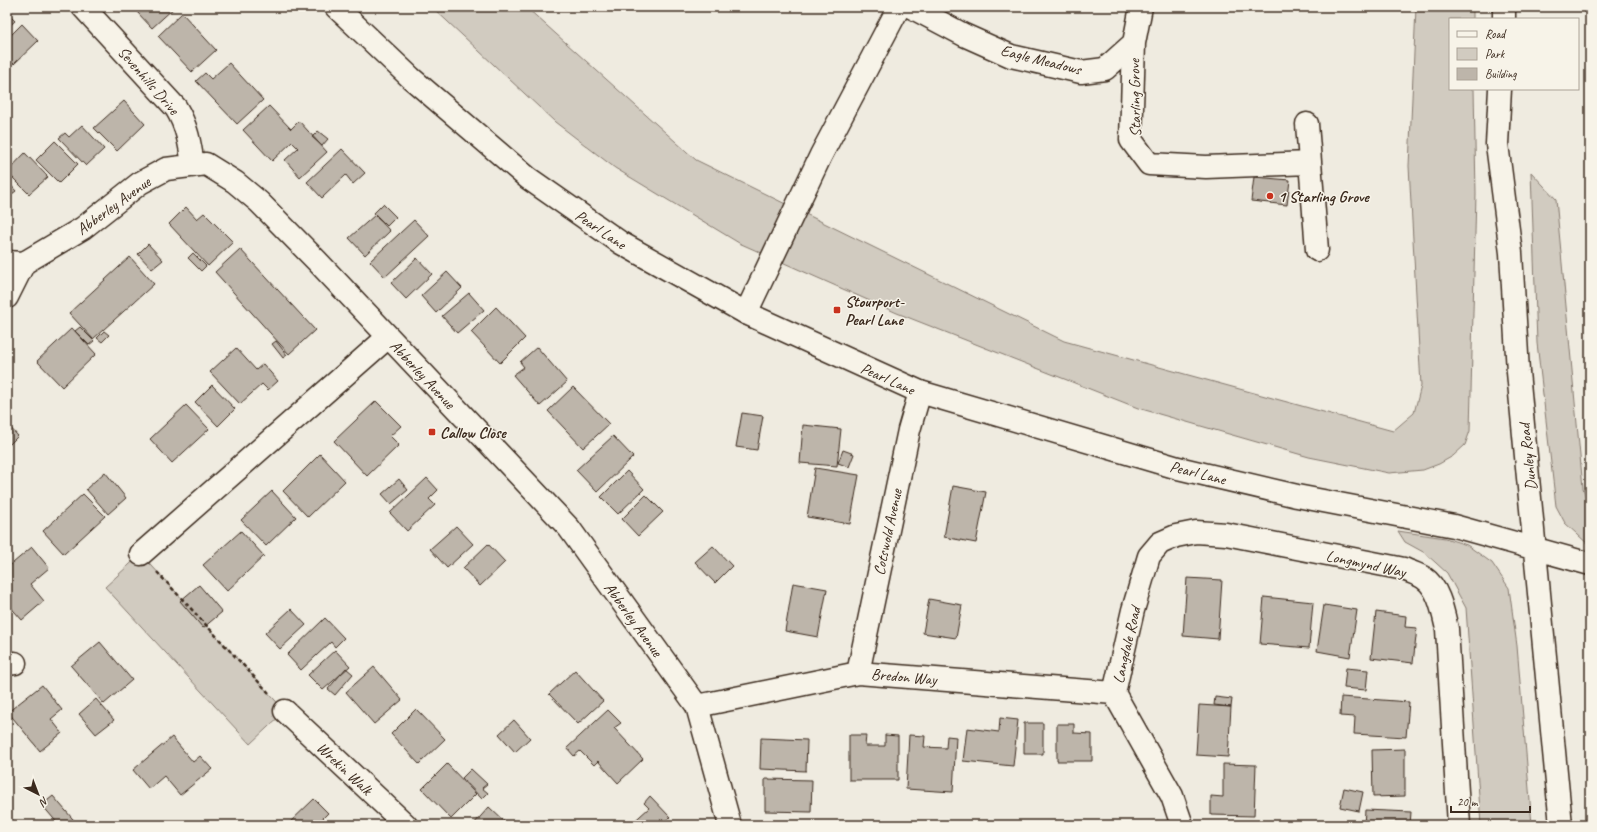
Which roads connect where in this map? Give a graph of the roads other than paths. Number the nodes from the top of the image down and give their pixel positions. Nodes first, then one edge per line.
1 (84, 7) edge
2 (336, 7) edge
3 (899, 7) edge
4 (911, 7) edge
5 (1141, 7) edge
6 (1504, 7) edge
7 (1504, 18) edge
8 (1134, 43) junction
9 (1500, 90) edge
10 (1306, 124) dead end
11 (1309, 163) junction
12 (193, 165) junction
13 (1317, 250) dead end
14 (16, 262) edge
15 (7, 297) edge
16 (746, 313) junction
17 (388, 337) junction
18 (920, 392) junction
19 (1176, 536) joint
20 (1536, 548) junction
21 (141, 554) road end
22 (1590, 564) edge
23 (858, 673) junction
24 (1114, 693) junction
25 (697, 706) junction
26 (285, 711) road end
27 (406, 825) edge
28 (730, 825) edge
29 (1182, 825) edge
30 (1459, 825) edge
31 (1561, 825) edge

1 - 12 street, Sevenhills Drive
2 - 16 street, Pearl Lane
3 - 16 street
4 - 8 street, Eagle Meadows
5 - 8 street
6 - 7 street
8 - 11 street, Starling Grove
9 - 20 street, Dunley Road
10 - 11 street
11 - 13 street
12 - 14 street, Abberley Avenue
12 - 17 street, Abberley Avenue
14 - 15 street
16 - 18 street, Pearl Lane
17 - 21 street
17 - 25 street, Abberley Avenue
18 - 20 street, Pearl Lane
18 - 23 street, Cotswold Avenue
19 - 24 street, Langdale Road
19 - 30 street, Longmynd Way
20 - 22 street, Pearl Lane
20 - 31 street, Dunley Road
23 - 24 street, Bredon Way
23 - 25 street, Bredon Way
24 - 29 street, Langdale Road
25 - 28 street, Abberley Avenue
26 - 27 street, Wrekin Walk

